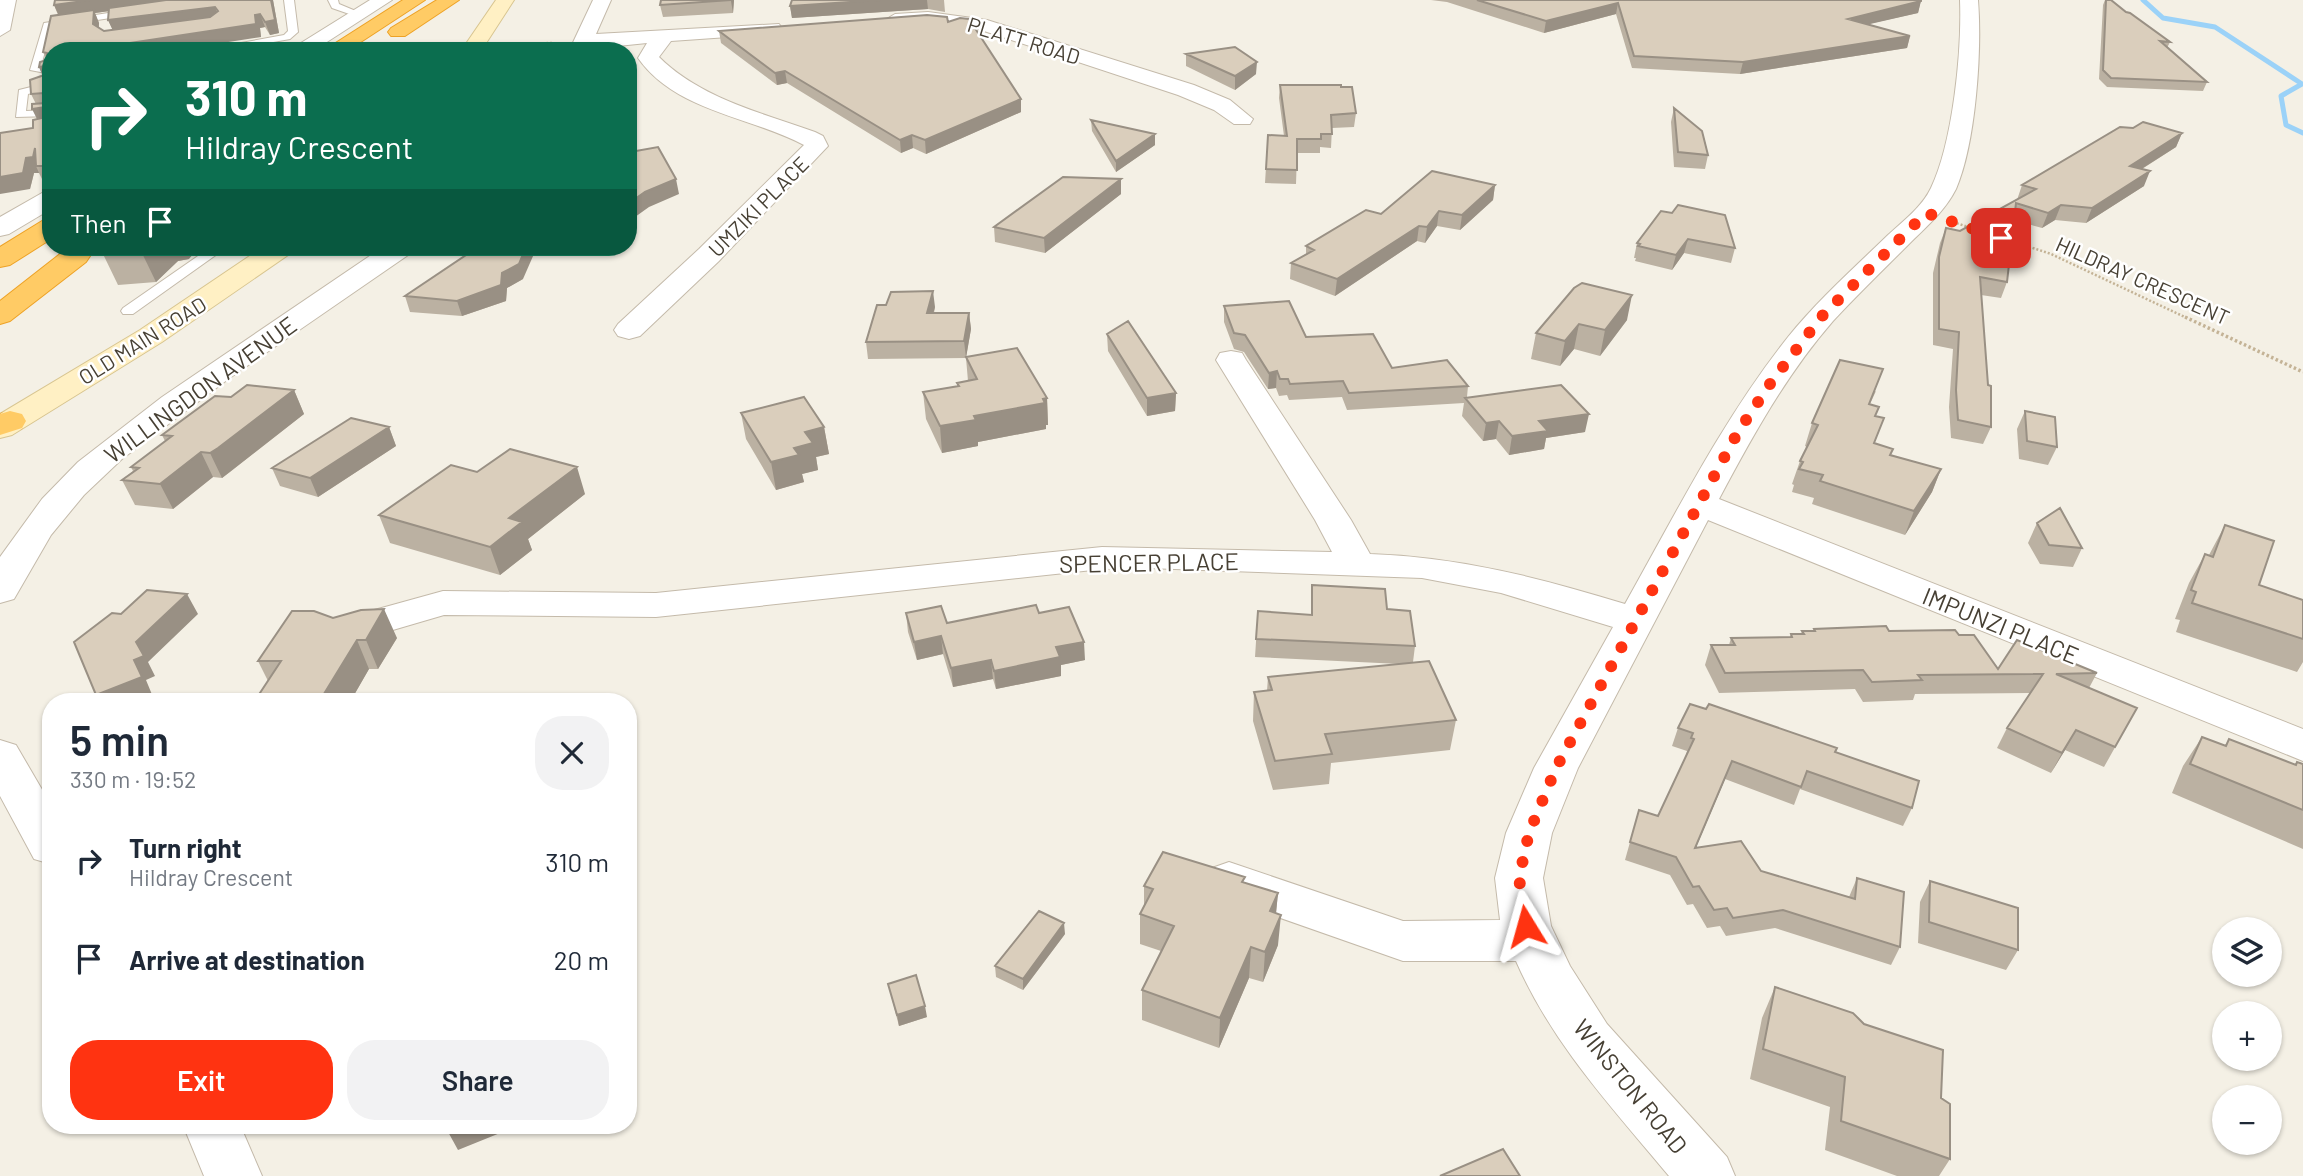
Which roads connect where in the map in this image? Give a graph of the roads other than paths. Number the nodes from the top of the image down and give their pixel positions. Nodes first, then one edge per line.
1 (8, 0) edge
2 (289, 0) edge
3 (333, 0) edge
4 (383, 0) edge
5 (416, 0) edge
6 (450, 0) edge
7 (505, 0) edge
8 (601, 0) edge
9 (1969, 0) edge
10 (145, 11) edge
11 (358, 15) junction
12 (873, 22) edge
13 (790, 27) edge
14 (0, 30) edge
15 (666, 35) junction
16 (255, 42) edge
17 (312, 42) edge
18 (348, 42) edge
19 (383, 42) edge
20 (477, 42) edge
21 (584, 42) edge
22 (613, 42) edge
23 (42, 70) edge
24 (42, 87) edge
25 (42, 114) edge
26 (1242, 119) dead end
27 (42, 203) edge
28 (0, 228) edge
29 (42, 233) edge
30 (58, 256) edge
31 (76, 256) edge
32 (207, 256) edge
33 (268, 256) edge
34 (388, 256) edge
35 (0, 259) edge
36 (0, 295) edge
37 (128, 311) dead end
38 (0, 315) edge
39 (629, 330) dead end
40 (1231, 360) dead end
41 (3, 424) edge
42 (1699, 504) junction
43 (1357, 564) junction
44 (0, 591) edge
45 (1636, 621) junction
46 (345, 631) edge
47 (2303, 747) edge
48 (0, 756) edge
49 (42, 830) edge
50 (1213, 876) edge
51 (1532, 940) junction
52 (215, 1134) edge
53 (233, 1176) edge
54 (1706, 1176) edge

1 - 14 street
2 - 16 lane
3 - 11 lane
4 - 11 street
5 - 18 highway
6 - 19 highway
7 - 20 main road
8 - 21 street
9 - 42 street, WINSTON ROAD
10 - 23 lane
11 - 17 street
12 - 26 street, PLATT ROAD
13 - 15 street
15 - 22 street
15 - 39 street, UMZIKI PLACE
24 - 25 lane
27 - 28 street
29 - 35 highway
30 - 36 highway
31 - 38 highway
32 - 37 lane
33 - 41 main road, OLD MAIN ROAD
34 - 44 street, WILLINGDON AVENUE
40 - 43 street
42 - 45 street, WINSTON ROAD
42 - 47 street, IMPUNZI PLACE
43 - 45 street, SPENCER PLACE
43 - 46 street, SPENCER PLACE
45 - 51 street, WINSTON ROAD
48 - 49 street
50 - 51 street
51 - 54 street, WINSTON ROAD
52 - 53 street

